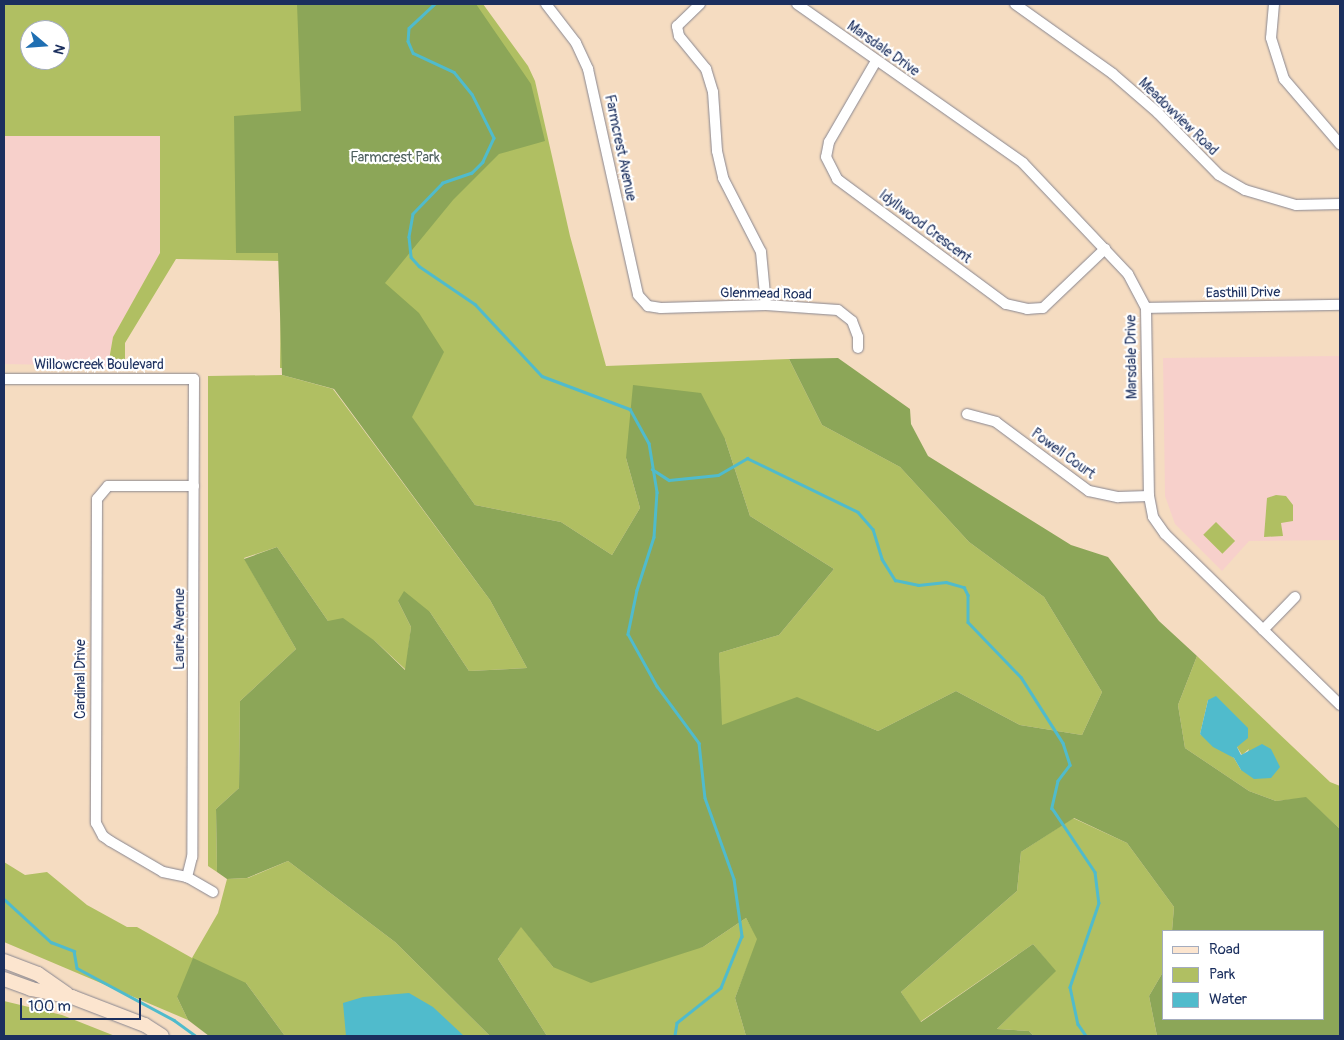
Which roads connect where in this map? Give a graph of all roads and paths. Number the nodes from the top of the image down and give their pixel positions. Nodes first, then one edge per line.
1 (546, 4) edge
2 (700, 4) edge
3 (797, 4) edge
4 (1014, 4) edge
5 (1274, 4) edge
6 (876, 61) junction
7 (1340, 144) edge
8 (1340, 204) edge
9 (1105, 249) junction
10 (766, 305) junction
11 (1340, 305) edge
12 (648, 306) joint
13 (1146, 308) junction
14 (858, 348) dead end
15 (4, 379) edge
16 (194, 379) joint
17 (967, 414) dead end
18 (194, 486) junction
19 (1149, 496) junction
20 (1295, 597) dead end
21 (1263, 630) junction
22 (1340, 706) edge
23 (187, 877) junction
24 (213, 892) dead end
25 (4, 961) edge
26 (4, 979) edge
27 (72, 997) junction
28 (162, 1036) edge

1 - 12 street, Farmcrest Avenue
2 - 10 street
3 - 6 street, Marsdale Drive
4 - 8 street, Meadowview Road
5 - 7 street
6 - 9 street, Marsdale Drive
6 - 9 street, Idyllwood Crescent
9 - 13 street, Marsdale Drive
10 - 12 street, Glenmead Road
10 - 14 street, Glenmead Road
11 - 13 street, Easthill Drive
13 - 19 street, Marsdale Drive
15 - 16 street, Willowcreek Boulevard
16 - 18 street, Laurie Avenue
17 - 19 street, Powell Court
18 - 23 street, Laurie Avenue
18 - 23 street, Cardinal Drive
19 - 21 street, Marsdale Drive
20 - 21 street
21 - 22 street, Marsdale Drive
23 - 24 street, Cardinal Drive
25 - 27 main road
26 - 27 main road
27 - 28 main road

